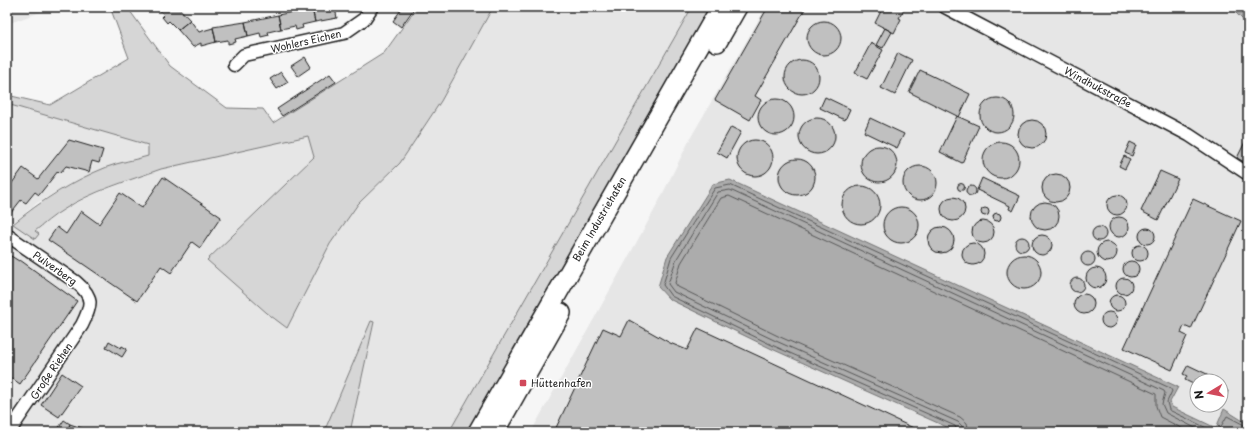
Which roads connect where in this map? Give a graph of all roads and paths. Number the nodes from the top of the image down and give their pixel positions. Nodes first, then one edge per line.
1 (372, 7) edge
2 (721, 7) edge
3 (737, 7) edge
4 (945, 7) edge
5 (234, 65) dead end
6 (1248, 174) edge
7 (7, 235) edge
8 (90, 309) joint
9 (9, 432) edge
10 (478, 432) edge
11 (494, 432) edge

1 - 5 street, Wohlers Eichen
2 - 10 main road, Beim Industriehafen
3 - 11 main road, Beim Industriehafen
4 - 6 street, Windhukstraße
7 - 8 street, Pulverberg
8 - 9 street, Große Riehen

